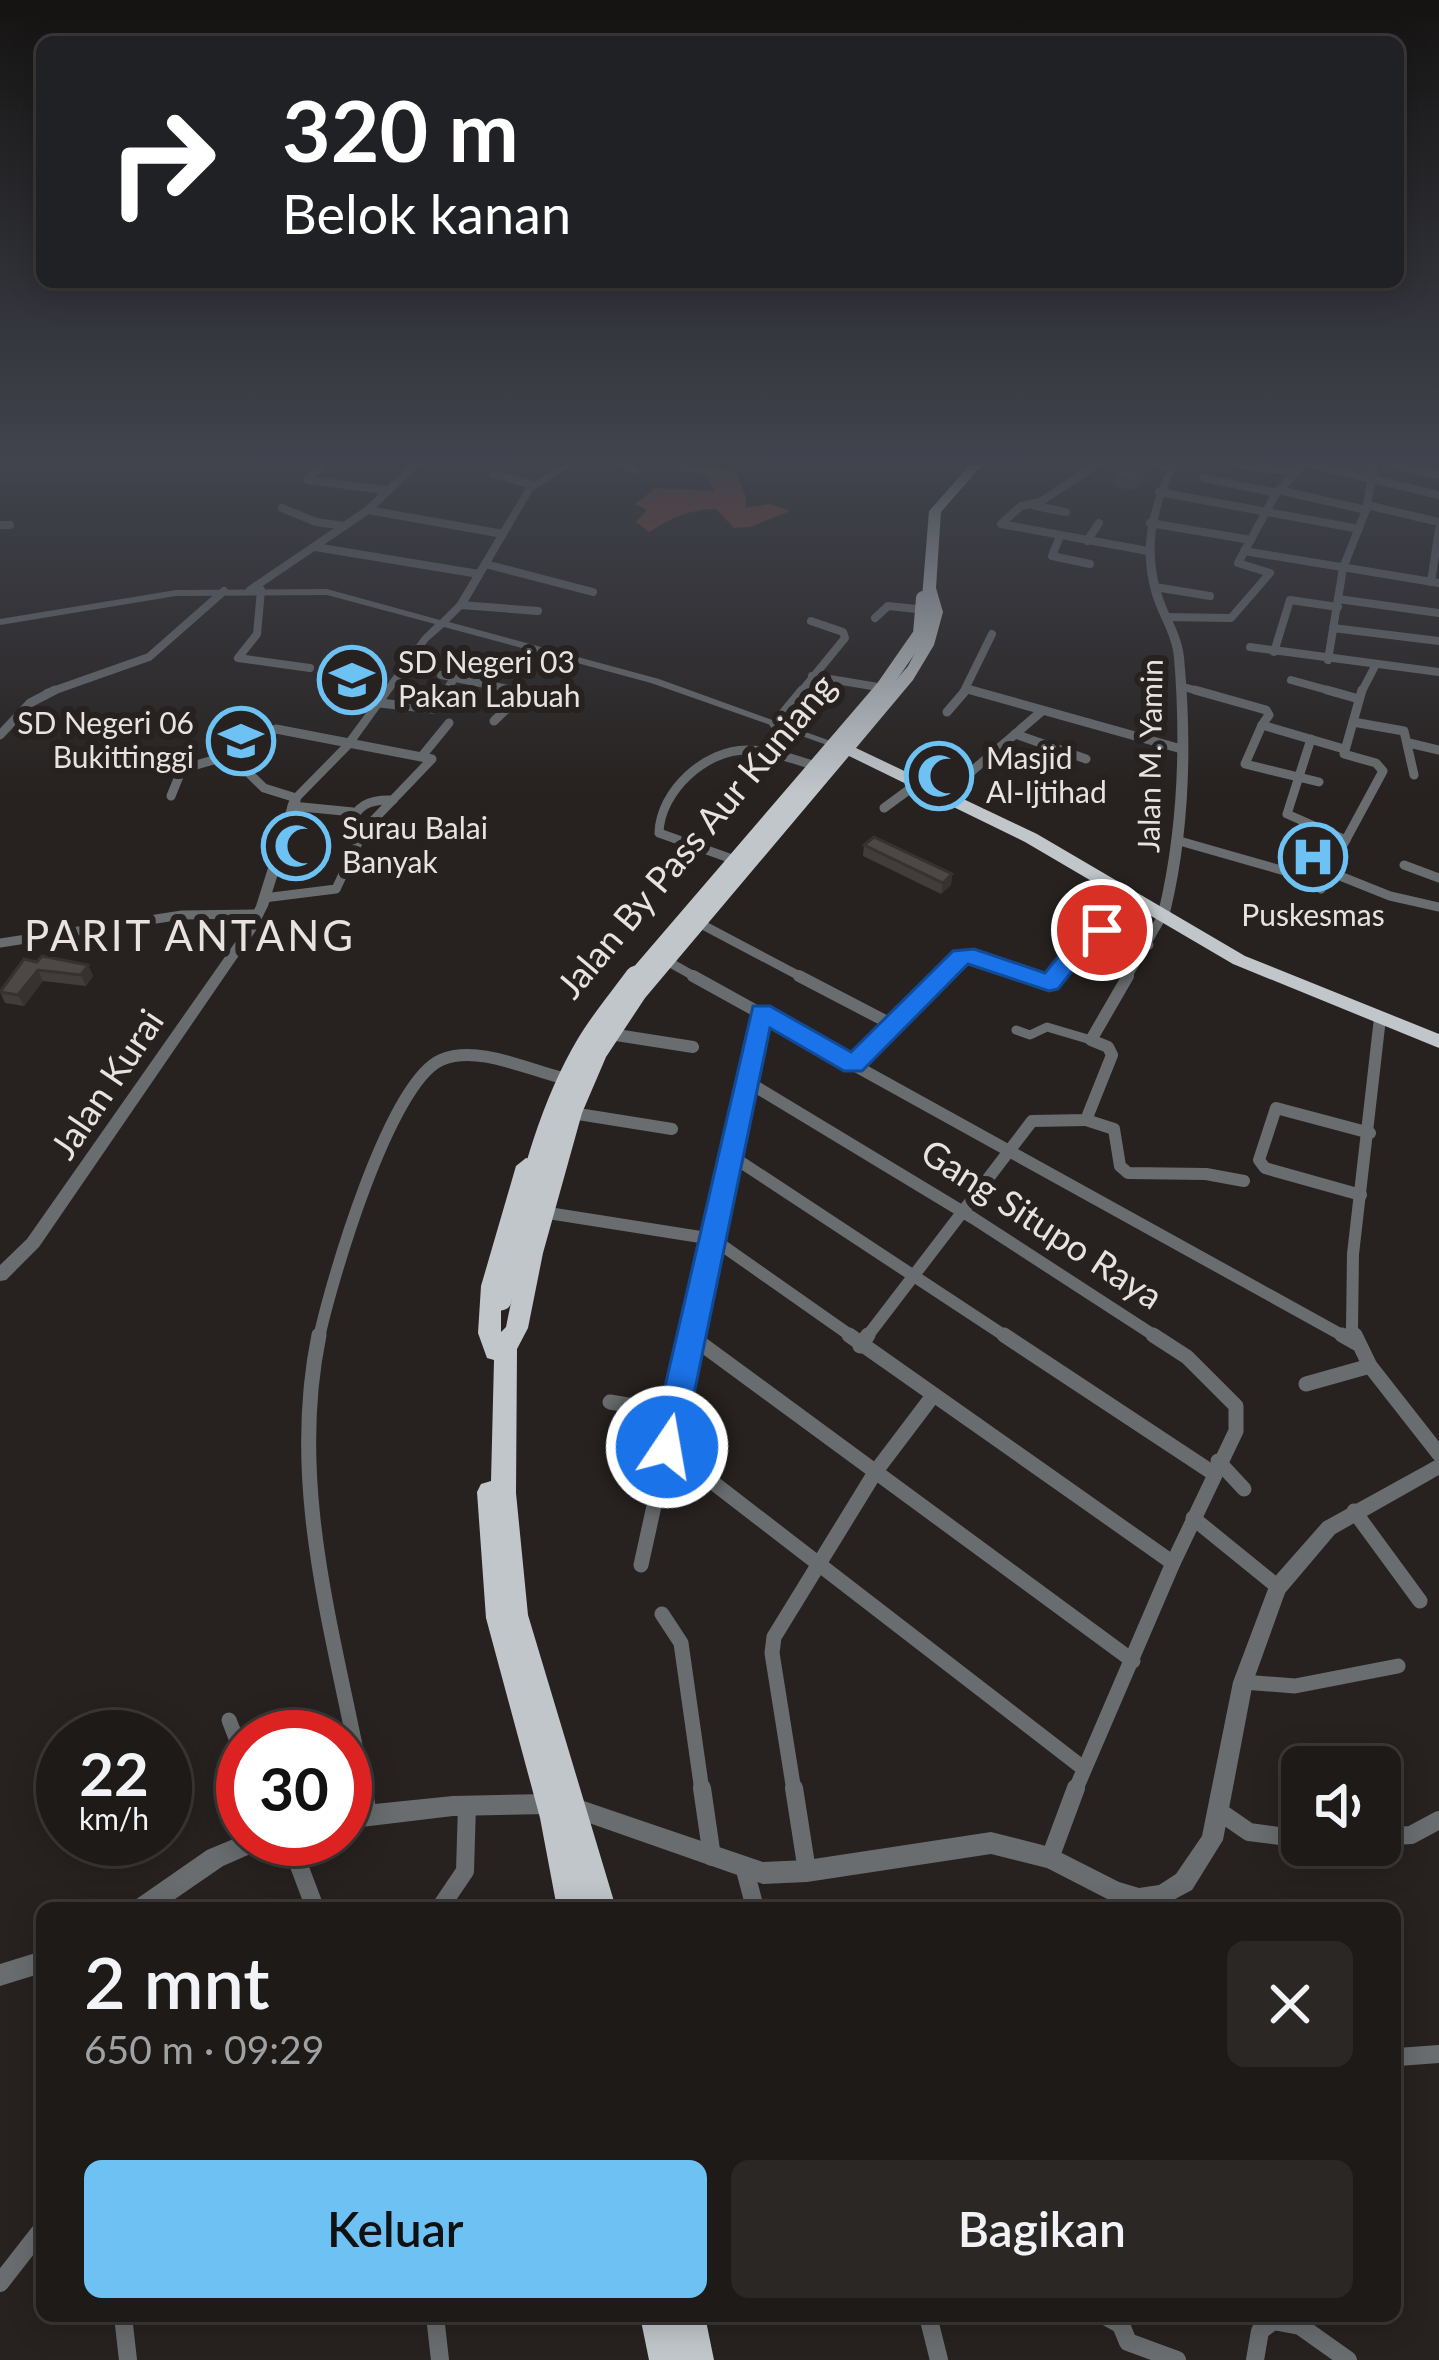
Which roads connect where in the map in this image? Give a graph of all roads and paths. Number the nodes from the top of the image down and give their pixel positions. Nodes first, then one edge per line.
1 (275, 575) edge
2 (478, 575) edge
3 (511, 575) edge
4 (927, 575) edge
5 (1153, 575) edge
6 (1268, 575) edge
7 (1342, 575) edge
8 (1387, 575) edge
9 (1435, 583) edge
10 (1155, 587) junction
11 (224, 590) junction
12 (255, 590) junction
13 (592, 592) dead end
14 (1210, 596) dead end
15 (924, 597) junction
16 (1338, 603) junction
17 (461, 605) junction
18 (538, 611) dead end
19 (1439, 613) edge
20 (1166, 617) junction
21 (875, 618) dead end
22 (811, 621) dead end
23 (0, 622) edge
24 (445, 622) junction
25 (1334, 628) junction
26 (992, 634) dead end
27 (1439, 641) edge
28 (1250, 647) dead end
29 (1274, 652) junction
30 (1328, 660) junction
31 (1375, 666) junction
32 (310, 668) dead end
33 (1439, 673) edge
34 (441, 675) dead end
35 (812, 676) junction
36 (454, 679) junction
37 (1291, 680) dead end
38 (1180, 686) junction
39 (878, 687) junction
40 (967, 689) junction
41 (523, 692) junction
42 (552, 698) dead end
43 (1359, 699) junction
44 (380, 703) junction
45 (1042, 711) junction
46 (947, 712) dead end
47 (494, 721) dead end
48 (1354, 722) junction
49 (449, 723) dead end
50 (774, 724) junction
51 (1262, 725) junction
52 (276, 729) dead end
53 (1015, 734) junction
54 (0, 735) edge
55 (260, 736) dead end
56 (1311, 739) junction
57 (1409, 743) junction
58 (347, 746) junction
59 (840, 747) junction
60 (1178, 748) junction
61 (1344, 748) junction
62 (1439, 750) edge
63 (231, 756) junction
64 (422, 756) junction
65 (1086, 759) dead end
66 (813, 765) junction
67 (1414, 775) dead end
68 (1297, 778) junction
69 (1319, 782) dead end
70 (918, 783) junction
71 (944, 795) junction
72 (171, 796) dead end
73 (393, 800) junction
74 (294, 802) junction
75 (786, 808) junction
76 (884, 808) dead end
77 (353, 812) junction
78 (364, 830) junction
79 (1176, 840) junction
80 (1346, 840) junction
81 (732, 859) junction
82 (1404, 866) dead end
83 (1325, 881) junction
84 (1439, 881) edge
85 (264, 898) junction
86 (1436, 906) edge
87 (1164, 913) junction
88 (259, 914) junction
89 (700, 923) junction
90 (0, 943) edge
91 (1149, 945) junction
92 (667, 961) junction
93 (761, 1012) junction
94 (1381, 1018) junction
95 (893, 1025) junction
96 (1016, 1030) dead end
97 (610, 1034) junction
98 (1091, 1040) junction
99 (1439, 1041) edge
100 (694, 1046) dead end
101 (853, 1065) junction
102 (559, 1077) junction
103 (748, 1082) junction
104 (572, 1113) junction
105 (1086, 1120) junction
106 (672, 1129) dead end
107 (1370, 1133) junction
108 (1006, 1152) junction
109 (727, 1154) junction
110 (1244, 1181) dead end
111 (1361, 1195) junction
112 (960, 1210) junction
113 (542, 1212) junction
114 (713, 1239) junction
115 (0, 1275) edge
116 (914, 1275) junction
117 (692, 1337) junction
118 (1356, 1342) junction
119 (860, 1346) junction
120 (500, 1350) junction
121 (1370, 1366) junction
122 (1306, 1384) dead end
123 (932, 1397) junction
124 (610, 1402) dead end
125 (675, 1413) junction
126 (667, 1447) junction
127 (1438, 1466) edge
128 (1215, 1467) junction
129 (876, 1471) junction
130 (1244, 1489) dead end
131 (1354, 1510) junction
132 (1193, 1518) junction
133 (1173, 1563) junction
134 (817, 1564) junction
135 (641, 1565) dead end
136 (1278, 1587) junction
137 (1420, 1601) dead end
138 (662, 1614) dead end
139 (1133, 1661) junction
140 (1398, 1666) dead end
141 (1243, 1682) junction
142 (339, 1710) edge
143 (1083, 1768) junction
144 (467, 1805) junction
145 (561, 1806) junction
146 (1220, 1812) junction
147 (372, 1814) edge
148 (1439, 1820) edge
149 (1401, 1836) edge
150 (1281, 1837) edge
151 (216, 1858) edge
152 (712, 1858) junction
153 (1050, 1858) junction
154 (299, 1866) edge
155 (745, 1870) junction
156 (807, 1871) junction
157 (151, 1902) edge
158 (313, 1902) edge
159 (444, 1902) edge
160 (571, 1902) edge
161 (599, 1902) edge
162 (753, 1902) edge
163 (1134, 1902) edge
164 (1143, 1902) edge
165 (36, 1964) edge
166 (0, 1976) edge
167 (1439, 2054) edge
168 (1401, 2057) edge
169 (36, 2237) edge
170 (0, 2283) edge
171 (124, 2322) edge
172 (436, 2322) edge
173 (659, 2322) edge
174 (688, 2322) edge
175 (930, 2322) edge
176 (1116, 2322) edge
177 (1281, 2322) edge
178 (1304, 2324) edge
179 (1128, 2351) edge
180 (128, 2360) edge
181 (440, 2360) edge
182 (667, 2360) edge
183 (696, 2360) edge
184 (939, 2360) edge
185 (1177, 2360) edge
186 (1256, 2360) edge
187 (1348, 2360) edge

1 - 12 street
2 - 17 street, Jalan Kurai
3 - 13 street
4 - 15 highway, Jalan By Pass Aur Kuniang
5 - 10 street, Jalan M. Yamin
6 - 20 street
7 - 16 street
8 - 9 street
10 - 14 street
10 - 20 street, Jalan M. Yamin
11 - 12 street
11 - 23 street
11 - 54 street
12 - 24 street
12 - 32 street
15 - 21 street
15 - 39 highway, Jalan By Pass Aur Kuniang
15 - 59 highway, Jalan By Pass Aur Kuniang
15 - 120 highway, Jalan By Pass Aur Kuniang, bridge
16 - 19 street
16 - 25 street
16 - 29 street
17 - 18 street
17 - 24 street, Jalan Kurai
20 - 38 street, Jalan M. Yamin
22 - 35 street
24 - 44 street, Jalan Kurai
24 - 50 street
25 - 27 street
25 - 30 street
26 - 40 street
28 - 29 street
29 - 30 street
30 - 31 street
31 - 33 street
31 - 43 street
34 - 36 street
35 - 39 street
35 - 50 street
36 - 41 street
36 - 44 street
37 - 43 street
38 - 51 street
38 - 60 street, Jalan M. Yamin
39 - 59 highway, Jalan By Pass Aur Kuniang
40 - 45 street
40 - 46 street
41 - 42 street
41 - 47 street
43 - 48 street
44 - 58 street, Jalan Kurai
45 - 53 street
45 - 60 street
48 - 57 street
48 - 61 street
49 - 64 street
50 - 59 street
51 - 56 street
51 - 68 street
52 - 58 street
53 - 65 street
53 - 71 street
55 - 63 street
56 - 61 street
56 - 68 street
57 - 62 street
57 - 67 street
58 - 64 street
58 - 74 street, Jalan Kurai
59 - 66 highway, Jalan By Pass Aur Kuniang
59 - 70 highway
59 - 75 highway, Jalan By Pass Aur Kuniang
60 - 79 street, Jalan M. Yamin
61 - 80 street
63 - 72 street
63 - 74 street
64 - 73 street
66 - 75 highway, Jalan By Pass Aur Kuniang
66 - 81 street
68 - 69 street
68 - 80 street
70 - 71 highway
70 - 76 street
71 - 87 highway
73 - 77 street
73 - 78 street
74 - 77 street
74 - 85 street, Jalan Kurai
75 - 81 highway, Jalan By Pass Aur Kuniang
75 - 89 highway, Jalan By Pass Aur Kuniang
77 - 78 street
78 - 85 street
79 - 83 street
79 - 87 street, Jalan M. Yamin
80 - 83 street
81 - 102 highway, Jalan By Pass Aur Kuniang
82 - 84 street
83 - 86 street
84 - 86 street
85 - 88 street, Jalan Kurai
87 - 91 street
87 - 94 highway
88 - 90 street
88 - 115 street, Jalan Kurai
89 - 92 highway, Jalan By Pass Aur Kuniang
89 - 95 street
91 - 95 street
91 - 98 street
92 - 93 street
92 - 97 highway, Jalan By Pass Aur Kuniang
93 - 101 street
93 - 103 street
94 - 99 highway
94 - 107 street
95 - 101 street
96 - 98 street
97 - 100 street
97 - 104 highway, Jalan By Pass Aur Kuniang
98 - 105 street
101 - 108 street
102 - 120 highway, Jalan By Pass Aur Kuniang
102 - 142 street
103 - 109 street
103 - 112 street, Gang Situpo Raya
104 - 106 street
104 - 113 highway, Jalan By Pass Aur Kuniang
105 - 108 street
105 - 110 street
107 - 111 street
107 - 111 street
108 - 112 street
108 - 118 street
109 - 114 street
109 - 116 street
111 - 118 street
112 - 116 street
112 - 128 street, Gang Situpo Raya
113 - 114 street
113 - 120 highway, Jalan By Pass Aur Kuniang
114 - 117 street
114 - 119 street
116 - 119 street
116 - 128 street
117 - 125 street
117 - 129 street
118 - 121 street
119 - 123 street
120 - 145 highway, Jalan By Pass Aur Kuniang
121 - 122 street
121 - 127 street
123 - 129 street
123 - 133 street
124 - 125 street
125 - 126 street
126 - 134 street
126 - 135 street
127 - 131 street
128 - 130 street
128 - 132 street, Gang Situpo Raya
129 - 134 street
129 - 139 street
131 - 136 street
131 - 137 street
132 - 133 street, Gang Situpo Raya
132 - 136 street
133 - 139 street, Gang Situpo Raya
134 - 143 street
134 - 156 street
136 - 141 street
138 - 152 street
139 - 143 street, Gang Situpo Raya
140 - 141 street
141 - 146 street
143 - 153 street, Gang Situpo Raya
144 - 145 street
144 - 147 street
144 - 159 street
145 - 152 street
145 - 160 highway, Jalan By Pass Aur Kuniang
145 - 161 highway, Jalan By Pass Aur Kuniang
146 - 150 street
146 - 164 street
148 - 149 street
151 - 157 street
152 - 155 street
153 - 156 street
153 - 163 street
154 - 158 street
155 - 156 street
155 - 162 street
165 - 166 street
167 - 168 street
169 - 170 street
171 - 180 street
172 - 181 street
173 - 182 highway
174 - 183 highway
175 - 184 street
176 - 179 street
177 - 186 street
178 - 187 street
179 - 185 street

